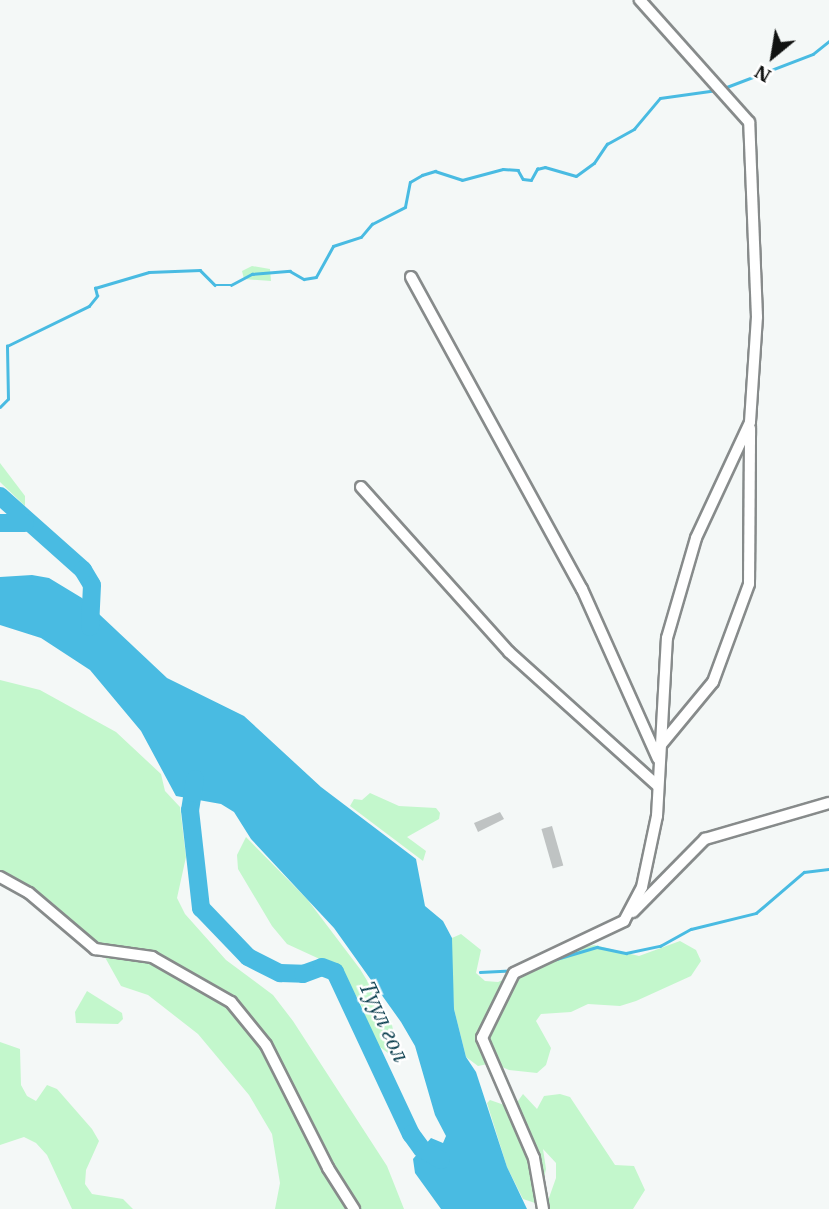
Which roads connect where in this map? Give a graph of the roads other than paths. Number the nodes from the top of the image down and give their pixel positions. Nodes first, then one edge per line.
1 (640, 0) edge
2 (411, 277) dead end
3 (750, 422) junction
4 (361, 487) dead end
5 (660, 746) junction
6 (659, 761) junction
7 (658, 786) junction
8 (829, 803) edge
9 (0, 877) edge
10 (624, 921) junction
11 (354, 1209) edge
12 (543, 1209) edge

1 - 3 street
2 - 6 street
3 - 5 street
3 - 5 street
4 - 7 street
5 - 6 street
6 - 7 street
7 - 10 street
8 - 10 street
9 - 11 street
10 - 12 street

